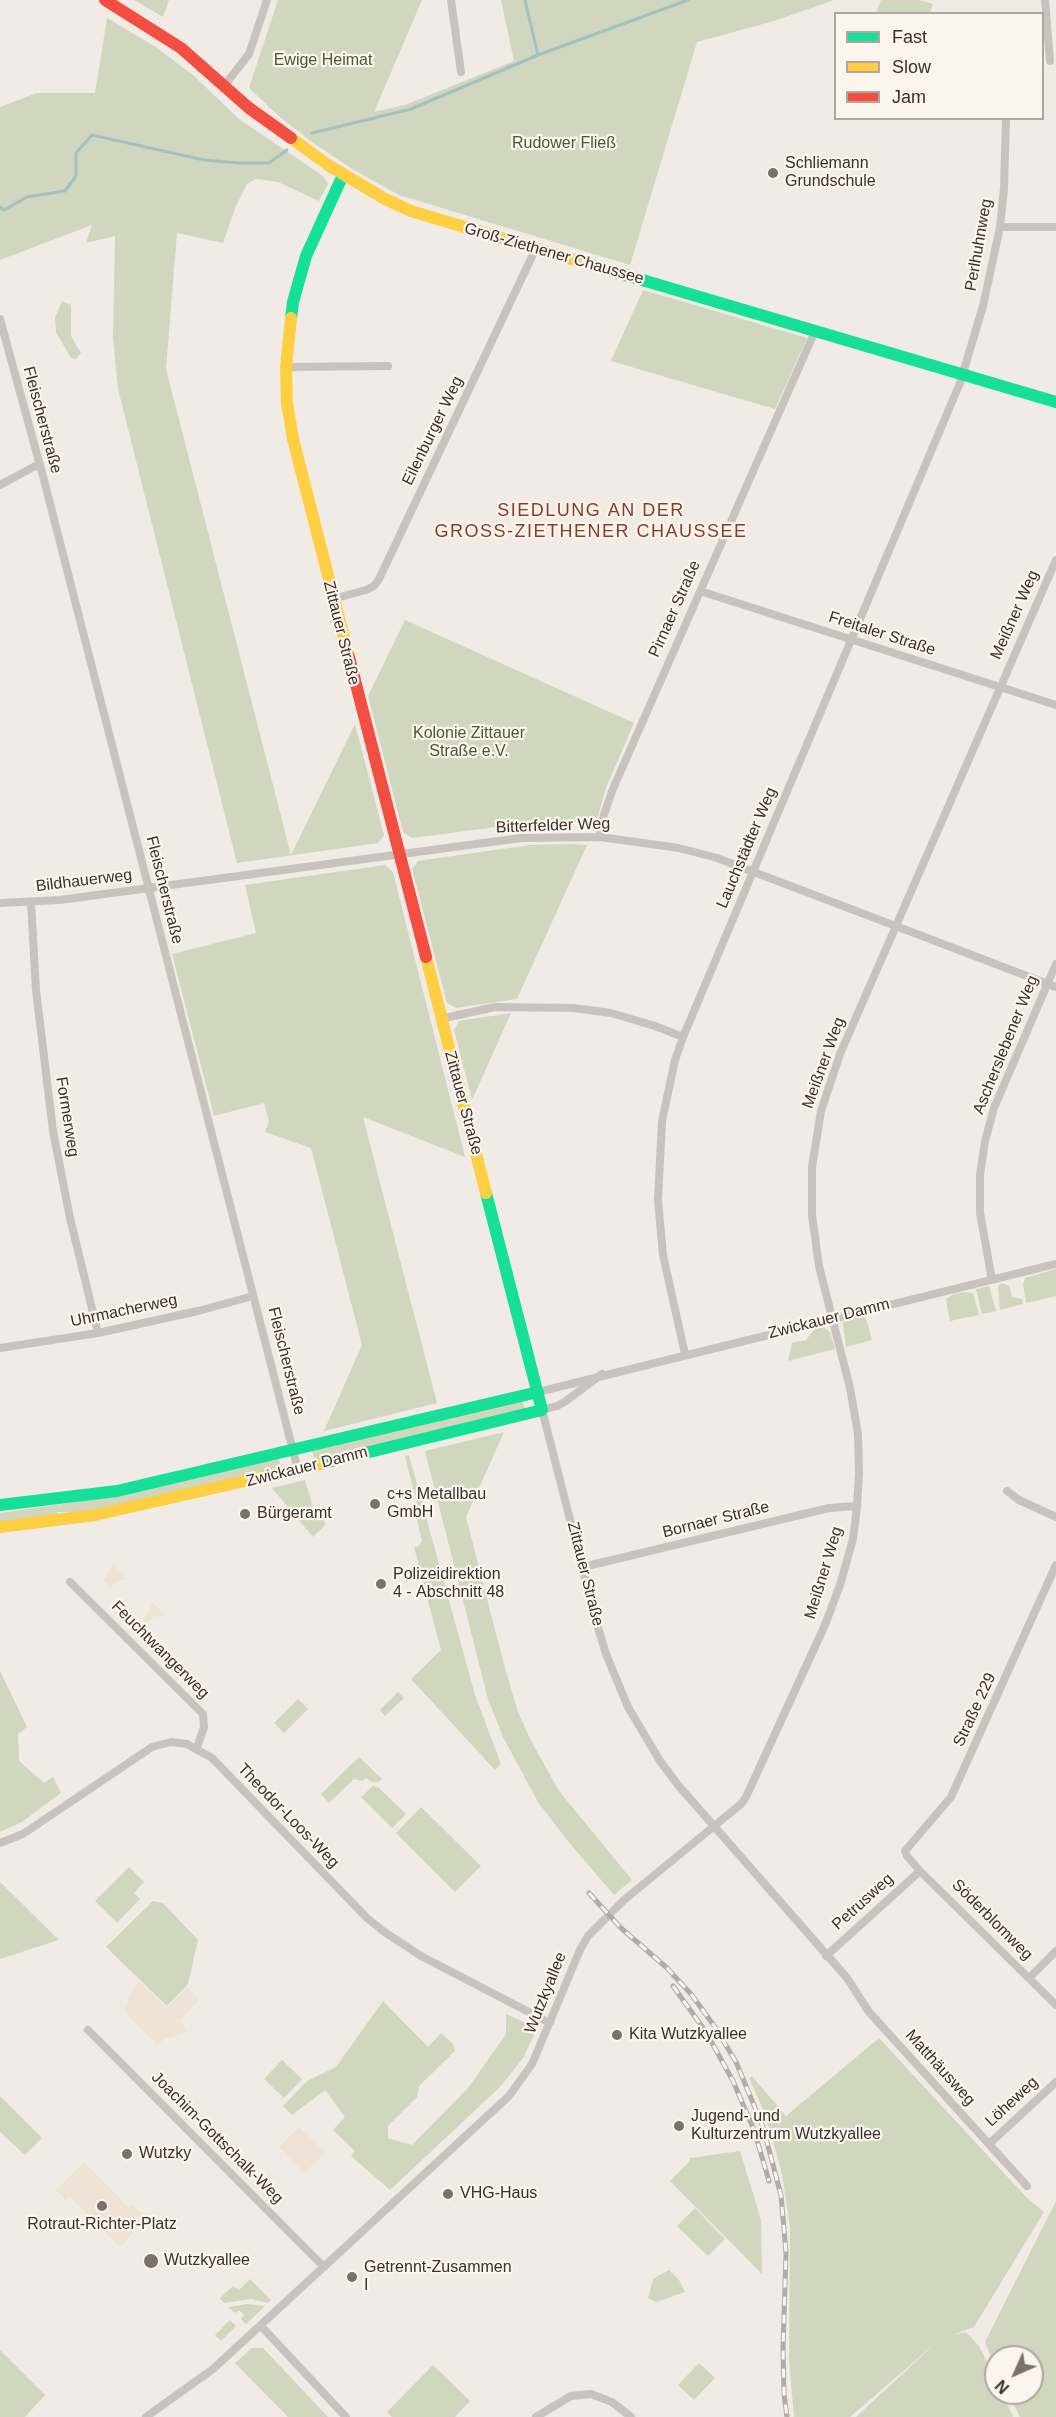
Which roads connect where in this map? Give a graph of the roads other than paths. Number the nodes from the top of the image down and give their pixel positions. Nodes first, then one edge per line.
1 (105, 0) edge
2 (267, 0) edge
3 (451, 0) edge
4 (1045, 0) edge
5 (1050, 61) edge
6 (461, 72) dead end
7 (224, 86) junction
8 (1006, 120) edge
9 (342, 175) junction
10 (1000, 227) junction
11 (1056, 227) edge
12 (536, 248) junction
13 (0, 319) edge
14 (815, 331) junction
15 (388, 366) dead end
16 (286, 367) junction
17 (962, 374) junction
18 (1056, 402) edge
19 (39, 464) junction
20 (0, 485) edge
21 (1056, 560) edge
22 (700, 591) junction
23 (333, 599) junction
24 (852, 640) junction
25 (999, 687) junction
26 (1056, 705) edge
27 (600, 837) junction
28 (398, 854) junction
29 (279, 869) joint
30 (754, 871) junction
31 (148, 888) junction
32 (31, 902) junction
33 (0, 903) edge
34 (896, 926) junction
35 (1056, 964) edge
36 (1052, 985) edge
37 (440, 1019) junction
38 (683, 1037) junction
39 (1056, 1264) edge
40 (992, 1280) junction
41 (254, 1296) junction
42 (834, 1318) junction
43 (98, 1333) junction
44 (0, 1348) edge
45 (685, 1354) junction
46 (602, 1374) junction
47 (538, 1392) junction
48 (542, 1410) junction
49 (293, 1451) junction
50 (298, 1470) junction
51 (1007, 1491) dead end
52 (0, 1505) edge
53 (857, 1506) junction
54 (1056, 1517) edge
55 (0, 1527) edge
56 (1056, 1565) edge
57 (583, 1567) junction
58 (70, 1582) dead end
59 (197, 1748) junction
60 (714, 1825) junction
61 (0, 1843) edge
62 (907, 1856) joint
63 (920, 1870) junction
64 (1056, 1951) edge
65 (826, 1956) junction
66 (837, 1967) joint
67 (1029, 1978) junction
68 (1056, 2005) edge
69 (550, 2023) junction
70 (88, 2030) dead end
71 (1056, 2082) edge
72 (989, 2144) junction
73 (1027, 2186) dead end
74 (324, 2267) junction
75 (261, 2326) junction
76 (146, 2417) edge
77 (346, 2417) edge
78 (536, 2417) edge
79 (631, 2417) edge

1 - 7 street, Groß-Ziethener Chaussee
2 - 7 street
3 - 6 street
4 - 5 street
7 - 9 street, Groß-Ziethener Chaussee
8 - 10 street, Perlhuhnweg
9 - 12 street, Groß-Ziethener Chaussee
9 - 16 street, Zittauer Straße
10 - 11 street
10 - 17 street, Perlhuhnweg
12 - 14 street, Groß-Ziethener Chaussee
12 - 23 street, Eilenburger Weg
13 - 19 street, Fleischerstraße
14 - 17 street, Groß-Ziethener Chaussee
14 - 22 street, Pirnaer Straße
15 - 16 street
16 - 23 street, Zittauer Straße
17 - 18 street, Groß-Ziethener Chaussee
17 - 24 street, Lauchstädter Weg
19 - 20 street
19 - 31 street, Fleischerstraße
21 - 25 street, Meißner Weg
22 - 24 street, Freitaler Straße
22 - 27 street, Pirnaer Straße
23 - 28 street, Zittauer Straße
24 - 25 street, Freitaler Straße
24 - 30 street, Lauchstädter Weg
25 - 26 street, Freitaler Straße
25 - 34 street, Meißner Weg
27 - 28 street, Bitterfelder Weg
27 - 30 street, Bitterfelder Weg
28 - 29 street, Bitterfelder Weg
28 - 37 street, Zittauer Straße
29 - 31 street, Bildhauerweg
30 - 34 street, Bitterfelder Weg
30 - 38 street, Lauchstädter Weg
31 - 32 street, Bildhauerweg
31 - 41 street, Fleischerstraße
32 - 33 street, Bildhauerweg
32 - 43 street, Formerweg
34 - 36 street, Bitterfelder Weg
34 - 42 street, Meißner Weg
35 - 36 street, Ascherslebener Weg
36 - 40 street, Ascherslebener Weg
37 - 38 street
37 - 47 street, Zittauer Straße
38 - 45 street, Lauchstädter Weg
39 - 40 street, Zwickauer Damm
40 - 42 street, Zwickauer Damm
41 - 43 street, Uhrmacherweg
41 - 49 street, Fleischerstraße
42 - 45 street, Zwickauer Damm
42 - 53 street, Meißner Weg
43 - 44 street, Uhrmacherweg
45 - 46 street, Zwickauer Damm
46 - 47 street, Zwickauer Damm
46 - 48 street, Zwickauer Damm
47 - 48 street, Zittauer Straße
47 - 49 street, Zwickauer Damm
48 - 50 street, Zwickauer Damm
48 - 57 street, Zittauer Straße
49 - 50 street, Fleischerstraße
49 - 52 street, Zwickauer Damm
50 - 55 street, Zwickauer Damm
51 - 54 street
53 - 57 street, Bornaer Straße
53 - 60 street, Meißner Weg
56 - 62 street, Straße 229
57 - 60 street, Zittauer Straße
58 - 59 street, Feuchtwangerweg
59 - 61 street
59 - 69 street, Theodor-Loos-Weg
60 - 65 street, Zittauer Straße
60 - 69 street, Wutzkyallee
62 - 63 street, Söderblomweg
63 - 65 street, Petrusweg
63 - 67 street, Söderblomweg
64 - 67 street
65 - 66 street, Zittauer Straße
66 - 72 street, Matthäusweg
67 - 68 street, Söderblomweg
69 - 74 street, Wutzkyallee
70 - 74 street, Joachim-Gottschalk-Weg
71 - 72 street, Löheweg
72 - 73 street, Matthäusweg
74 - 75 street, Wutzkyallee
75 - 76 street, Wutzkyallee
75 - 77 street
78 - 79 street

